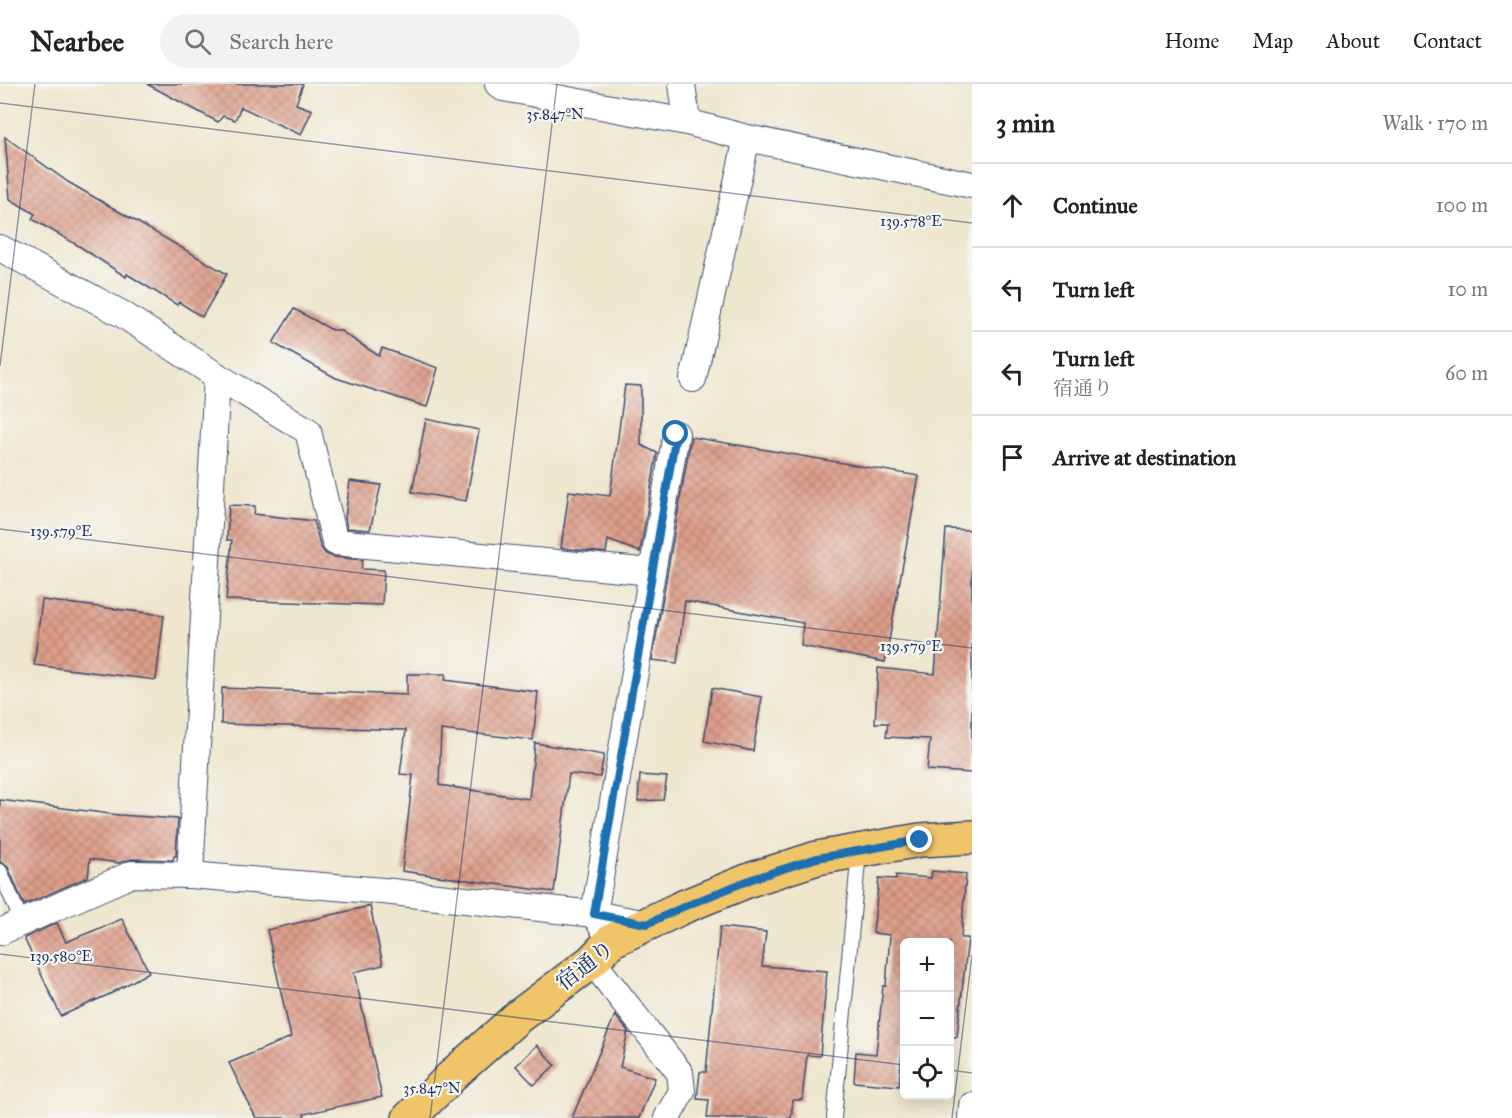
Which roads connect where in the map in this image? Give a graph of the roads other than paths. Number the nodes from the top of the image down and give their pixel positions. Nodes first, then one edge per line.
1 (498, 84) edge
2 (682, 84) edge
3 (687, 122) junction
4 (747, 138) junction
5 (972, 185) edge
6 (0, 248) edge
7 (217, 376) junction
8 (693, 379) dead end
9 (676, 434) dead end
10 (651, 572) junction
11 (972, 837) edge
12 (859, 850) junction
13 (0, 871) edge
14 (190, 875) junction
15 (594, 914) junction
16 (647, 924) junction
17 (11, 927) edge
18 (602, 951) junction
19 (972, 1106) edge
20 (410, 1118) edge
21 (667, 1118) edge
22 (834, 1118) edge
23 (971, 1118) edge

1 - 3 street
2 - 3 street
3 - 4 street
4 - 5 street
4 - 8 street
6 - 7 street
7 - 10 street
7 - 14 street
9 - 10 street
10 - 15 street
11 - 12 main road, 宿通り
12 - 16 main road, 宿通り
12 - 22 lane
13 - 17 lane
14 - 15 street
14 - 17 street
15 - 16 street
15 - 18 street
16 - 18 main road, 宿通り
18 - 20 main road, 宿通り
18 - 21 street
19 - 23 street

